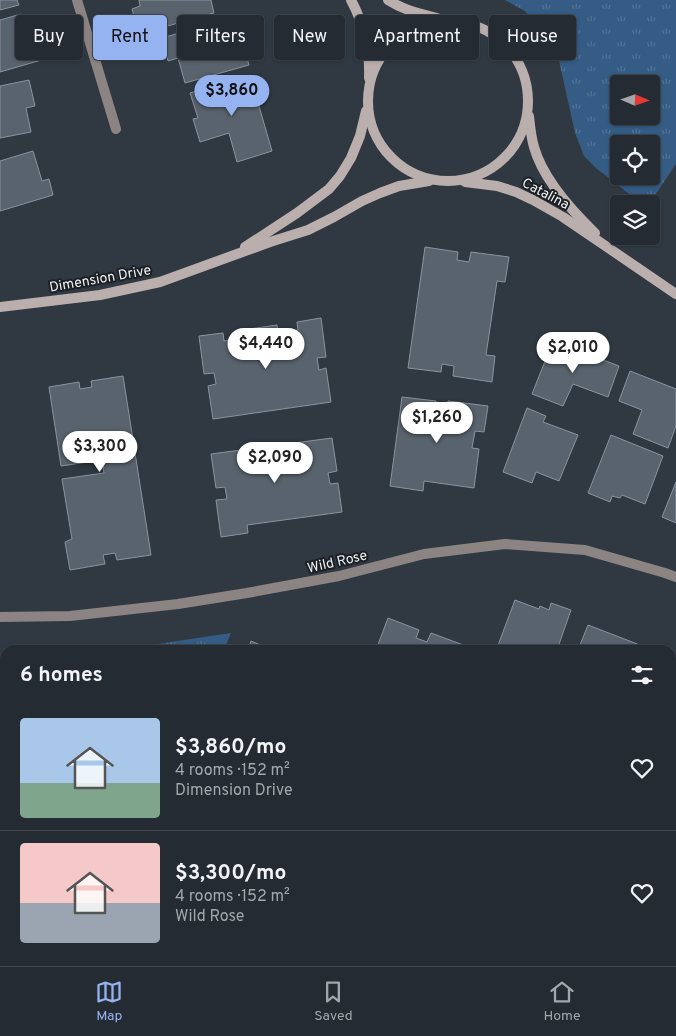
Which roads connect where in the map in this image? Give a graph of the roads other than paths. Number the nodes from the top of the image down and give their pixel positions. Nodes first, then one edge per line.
1 (77, 0) edge
2 (351, 0) edge
3 (388, 0) edge
4 (425, 15) edge
5 (479, 27) edge
6 (379, 60) edge
7 (368, 90) junction
8 (368, 104) junction
9 (528, 106) junction
10 (116, 129) dead end
11 (440, 181) junction
12 (454, 181) junction
13 (615, 253) junction
14 (231, 256) junction
15 (676, 294) edge
16 (0, 307) edge
17 (676, 577) edge
18 (0, 616) edge

1 - 10 street
2 - 7 street
3 - 4 street
5 - 9 street
6 - 7 street
7 - 8 street
8 - 11 street
8 - 14 street, Dimension Drive
9 - 12 street
9 - 13 street, Catalina
11 - 12 street
11 - 14 street, Dimension Drive
12 - 13 street, Catalina
13 - 15 street, Catalina
14 - 16 street, Dimension Drive
17 - 18 street, Wild Rose

